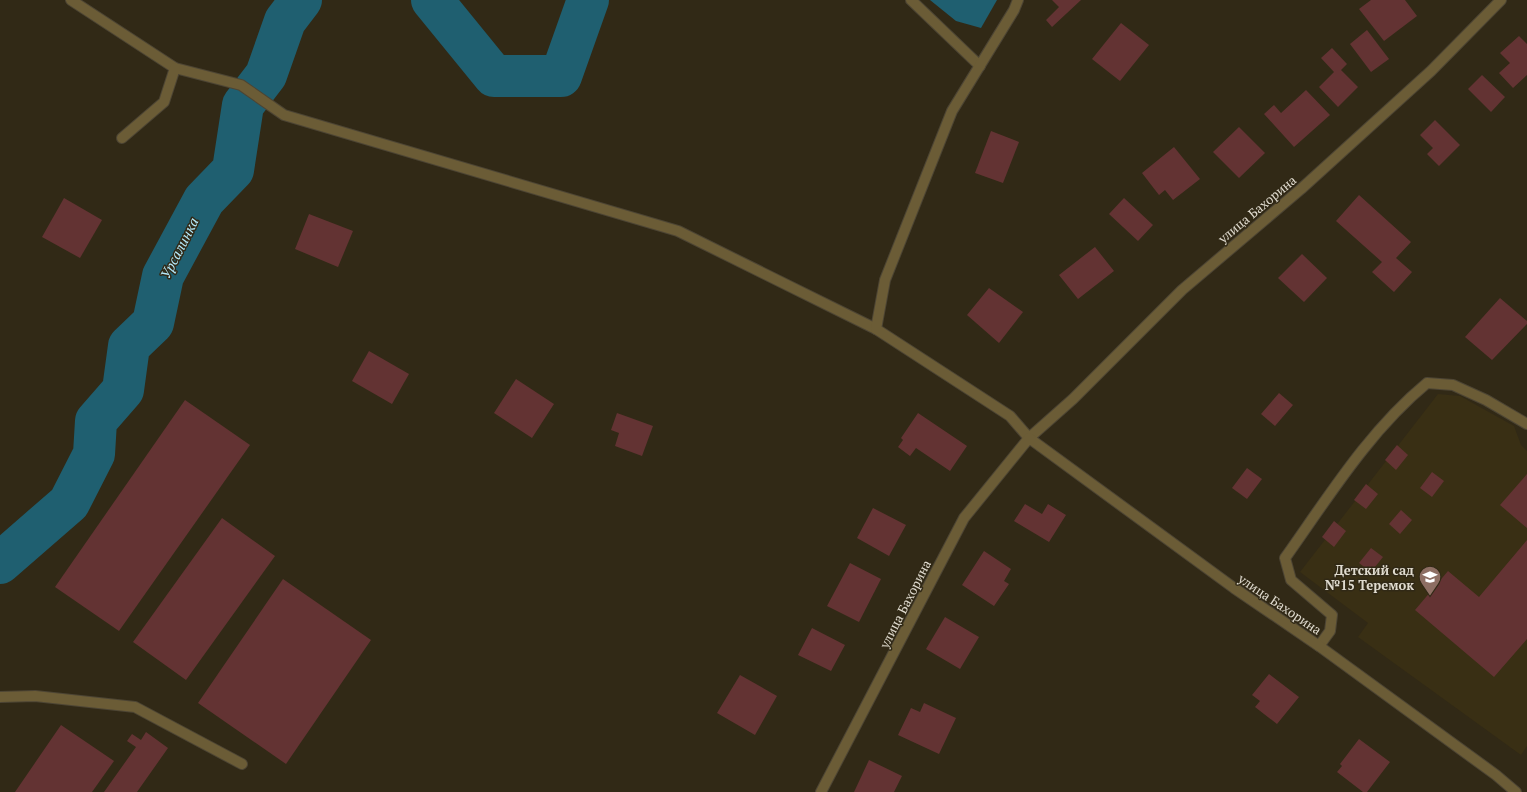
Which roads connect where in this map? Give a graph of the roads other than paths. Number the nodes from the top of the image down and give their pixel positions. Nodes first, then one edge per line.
1 (71, 0) edge
2 (911, 0) edge
3 (1018, 0) edge
4 (1501, 0) edge
5 (980, 66) junction
6 (176, 68) junction
7 (122, 138) dead end
8 (876, 329) junction
9 (1527, 424) edge
10 (1029, 438) junction
11 (1319, 646) junction
12 (0, 697) edge
13 (242, 764) dead end
14 (821, 792) edge
15 (1516, 792) edge

1 - 6 street
2 - 5 street
3 - 5 street
4 - 10 street, улица Бахорина
5 - 8 street
6 - 7 street
6 - 8 street
8 - 10 street
9 - 11 street
10 - 11 street, улица Бахорина
10 - 14 street, улица Бахорина
11 - 15 street, улица Бахорина
12 - 13 street

